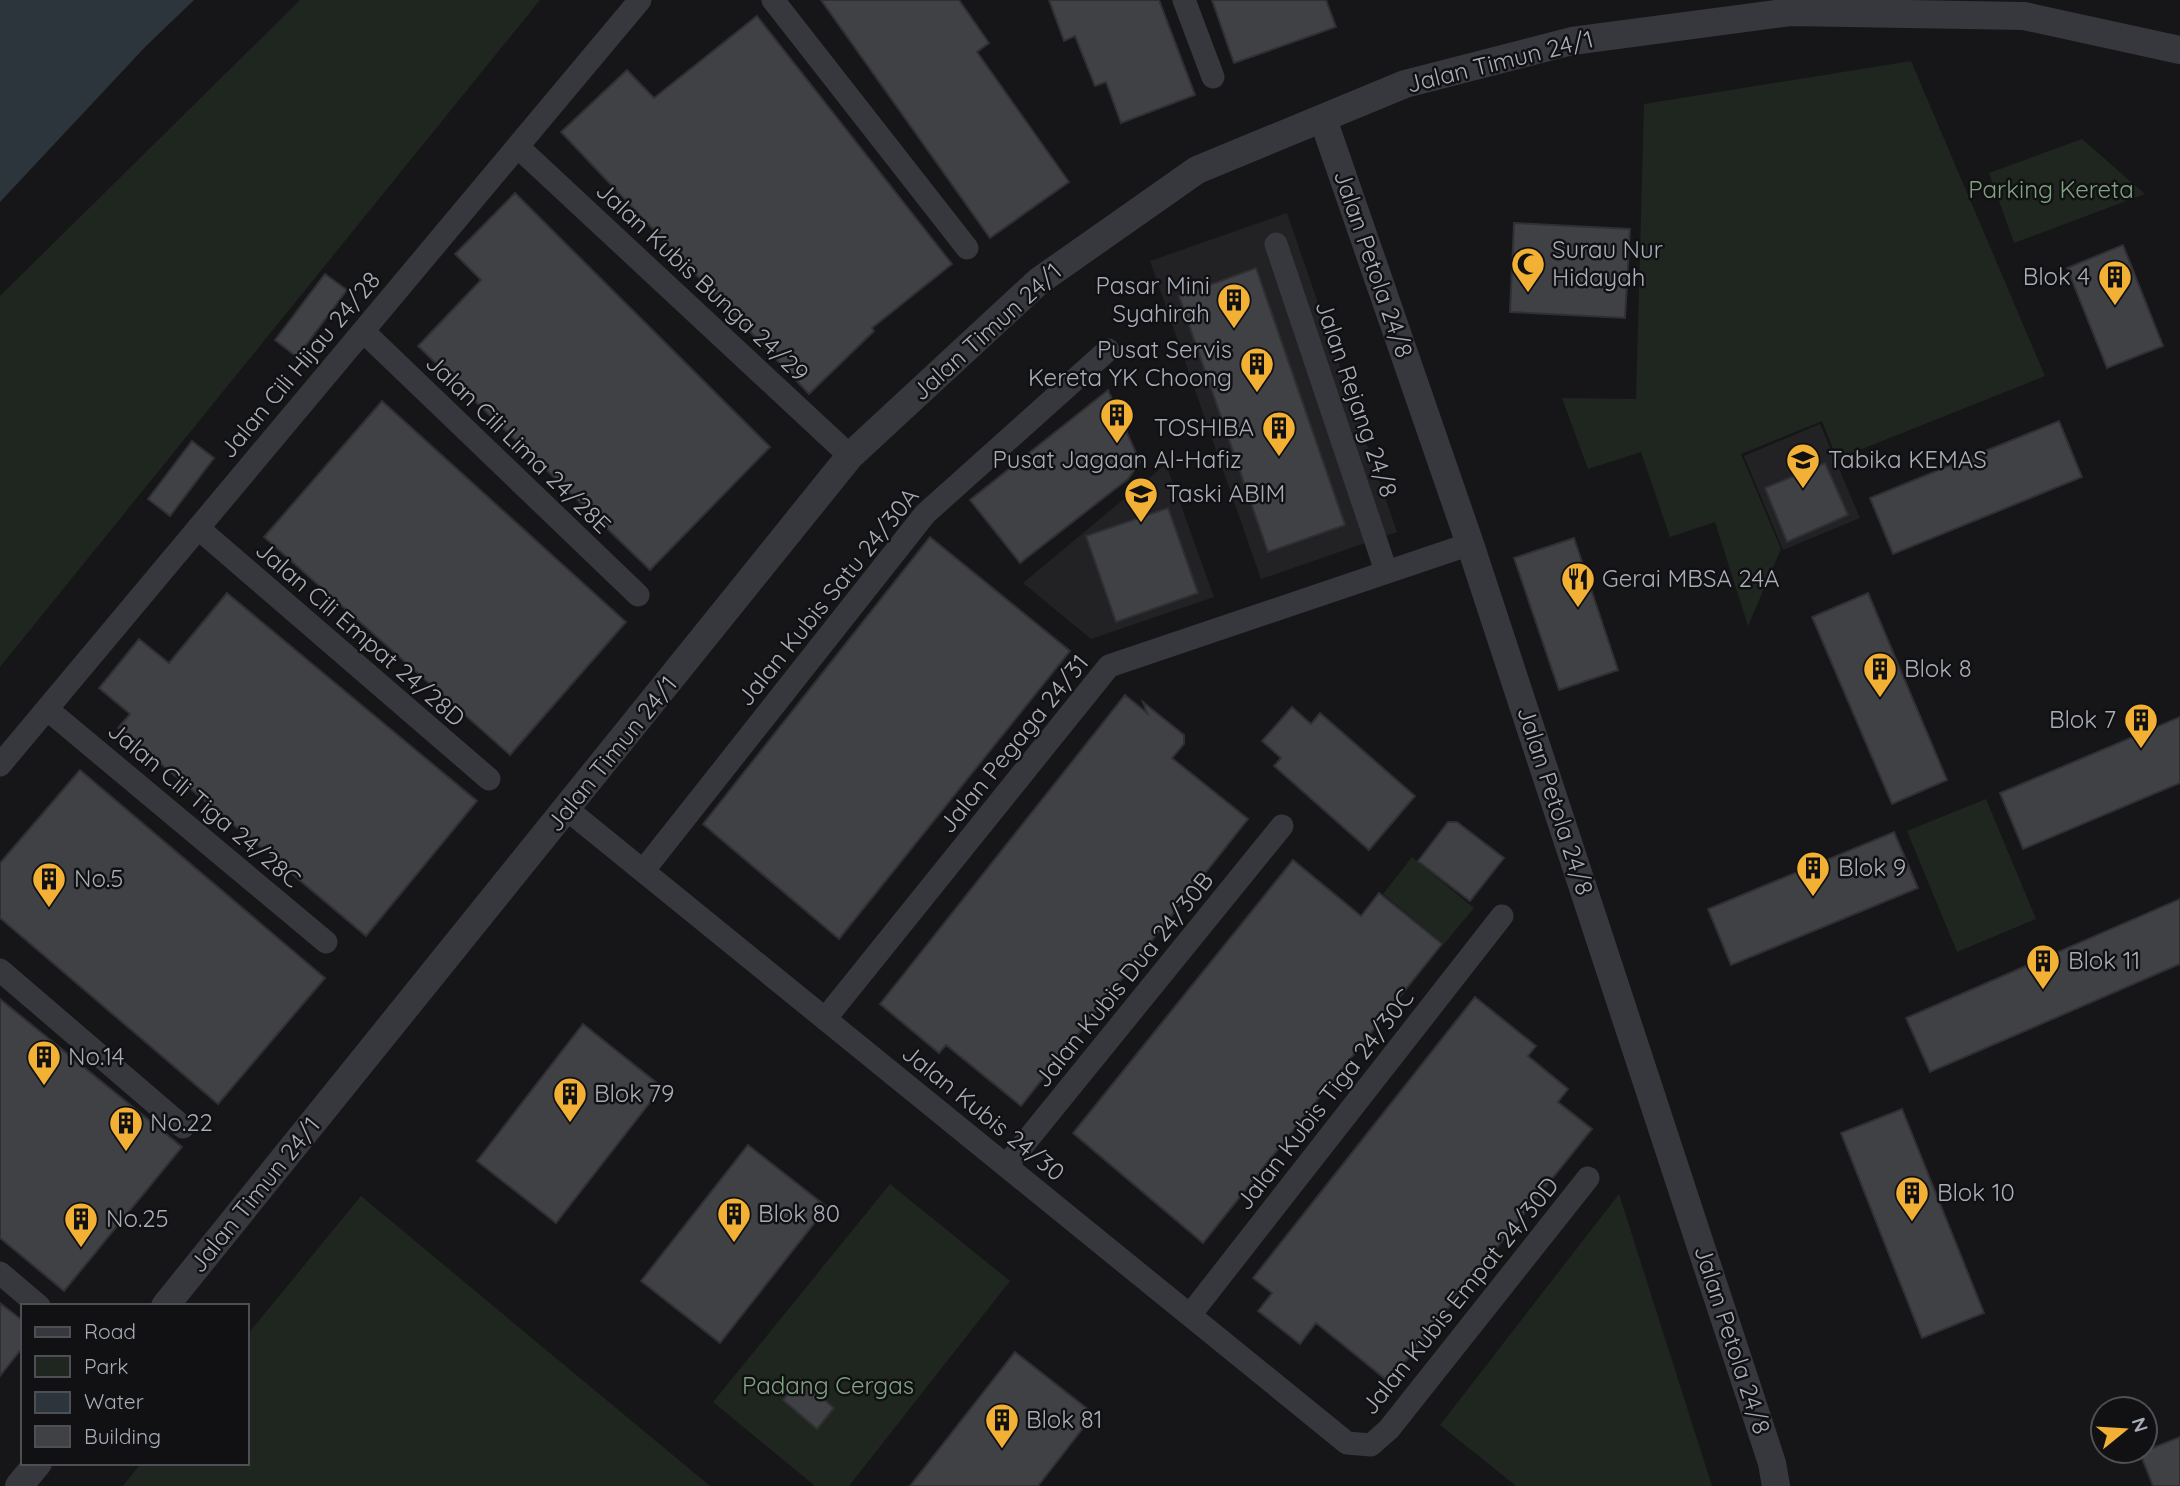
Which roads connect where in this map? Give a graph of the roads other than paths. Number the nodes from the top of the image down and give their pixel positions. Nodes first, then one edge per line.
1 (640, 0) edge
2 (774, 0) edge
3 (1184, 0) edge
4 (1790, 6) edge
5 (2180, 50) edge
6 (1213, 77) dead end
7 (1323, 119) junction
8 (517, 147) junction
9 (1276, 244) dead end
10 (967, 248) dead end
11 (363, 331) junction
12 (1108, 350) dead end
13 (850, 456) junction
14 (198, 528) junction
15 (1470, 544) junction
16 (1387, 571) junction
17 (638, 595) dead end
18 (47, 709) junction
19 (0, 765) edge
20 (489, 779) dead end
21 (568, 810) junction
22 (1282, 826) dead end
23 (643, 871) junction
24 (1502, 916) dead end
25 (326, 942) dead end
26 (0, 970) edge
27 (825, 1019) junction
28 (183, 1127) dead end
29 (1006, 1166) junction
30 (1588, 1178) dead end
31 (0, 1273) edge
32 (37, 1304) edge
33 (167, 1304) edge
34 (1190, 1315) junction
35 (1371, 1445) joint
36 (35, 1465) edge
37 (19, 1486) edge
38 (1776, 1486) edge

1 - 8 street, Jalan Cili Hijau 24/28
2 - 10 street
3 - 6 street
4 - 5 street, Jalan Timun 24/1
4 - 7 street, Jalan Timun 24/1
7 - 13 street, Jalan Timun 24/1
7 - 15 street, Jalan Petola 24/8
8 - 11 street, Jalan Cili Hijau 24/28
8 - 13 street, Jalan Kubis Bunga 24/29
9 - 16 street, Jalan Rejang 24/8
11 - 14 street, Jalan Cili Hijau 24/28
11 - 17 street, Jalan Cili Lima 24/28E
12 - 23 street, Jalan Kubis Satu 24/30A
13 - 21 street, Jalan Timun 24/1
14 - 18 street, Jalan Cili Hijau 24/28
14 - 20 street, Jalan Cili Empat 24/28D
15 - 16 street, Jalan Pegaga 24/31
15 - 38 street, Jalan Petola 24/8
16 - 27 street, Jalan Pegaga 24/31
18 - 19 street, Jalan Cili Hijau 24/28
18 - 25 street, Jalan Cili Tiga 24/28C
21 - 23 street, Jalan Kubis 24/30
21 - 33 street, Jalan Timun 24/1
22 - 29 street, Jalan Kubis Dua 24/30B
23 - 27 street, Jalan Kubis 24/30
24 - 34 street, Jalan Kubis Tiga 24/30C
26 - 28 street
27 - 29 street, Jalan Kubis 24/30
29 - 34 street, Jalan Kubis 24/30
30 - 35 street, Jalan Kubis Empat 24/30D
31 - 32 street
34 - 35 street, Jalan Kubis 24/30
36 - 37 street

